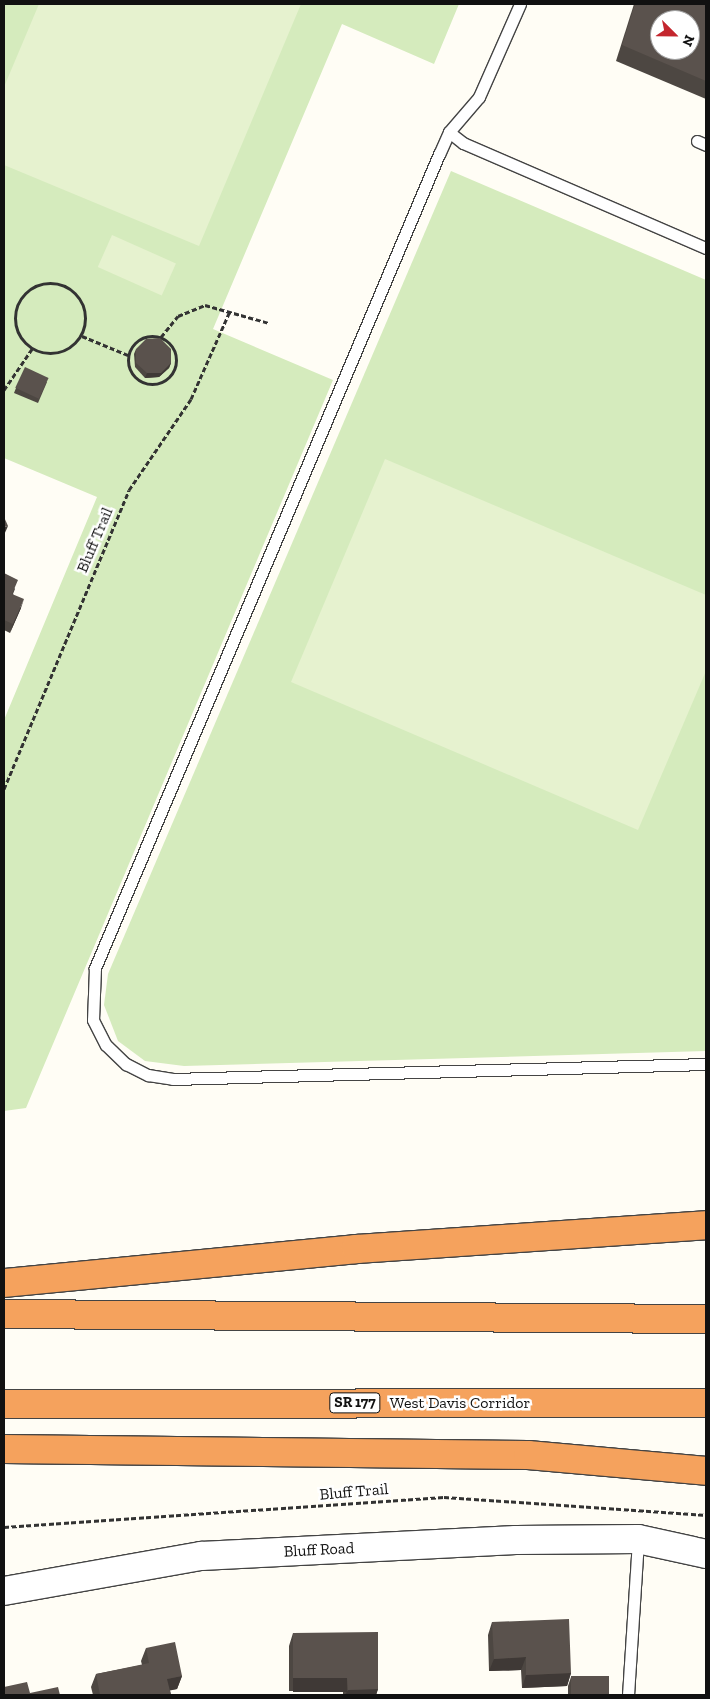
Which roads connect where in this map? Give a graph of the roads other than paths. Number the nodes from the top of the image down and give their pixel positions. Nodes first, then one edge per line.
1 (520, 4) edge
2 (449, 132) junction
3 (706, 248) edge
4 (706, 1064) edge
5 (706, 1225) edge
6 (4, 1283) edge
7 (4, 1314) edge
8 (706, 1319) edge
9 (4, 1404) edge
10 (706, 1404) edge
11 (4, 1448) edge
12 (706, 1471) edge
13 (638, 1539) junction
14 (706, 1554) edge
15 (4, 1591) edge
16 (628, 1695) edge

1 - 2 lane
2 - 3 lane
2 - 4 lane
5 - 6 highway
7 - 8 highway
9 - 10 highway, West Davis Corridor / SR 177
11 - 12 highway
13 - 14 street, Bluff Road
13 - 15 street, Bluff Road
13 - 16 lane

